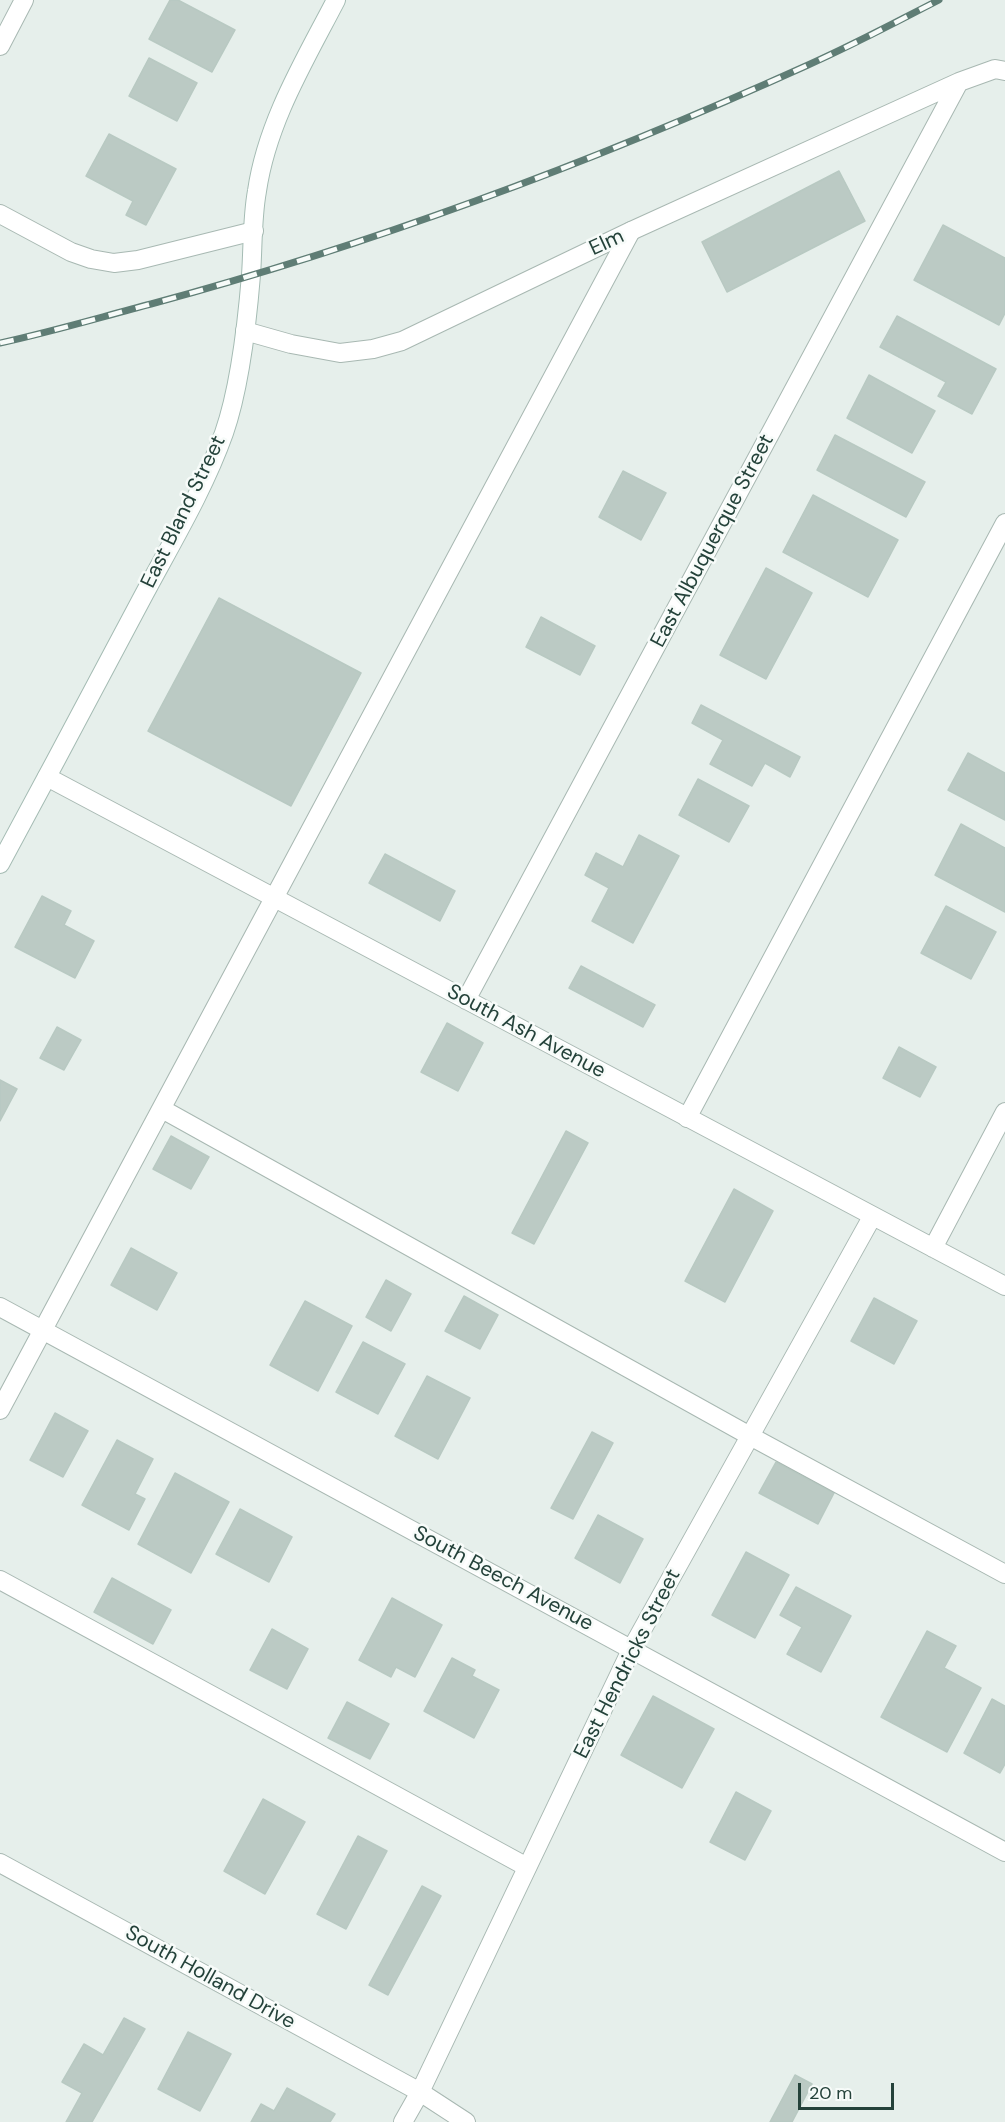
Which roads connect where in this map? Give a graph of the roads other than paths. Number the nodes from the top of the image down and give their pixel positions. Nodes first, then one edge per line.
1 (24, 0) edge
2 (336, 0) edge
3 (0, 46) edge
4 (1005, 70) edge
5 (959, 82) junction
6 (0, 214) edge
7 (254, 231) junction
8 (632, 231) junction
9 (245, 331) junction
10 (1005, 523) edge
11 (47, 777) junction
12 (0, 864) edge
13 (275, 899) junction
14 (466, 1000) junction
15 (162, 1109) junction
16 (1005, 1112) edge
17 (687, 1118) junction
18 (872, 1217) junction
19 (933, 1248) junction
20 (1005, 1286) edge
21 (0, 1307) edge
22 (42, 1330) junction
23 (0, 1410) edge
24 (750, 1436) junction
25 (1005, 1574) edge
26 (0, 1580) edge
27 (632, 1648) junction
28 (1005, 1852) edge
29 (0, 1863) edge
30 (527, 1868) junction
31 (420, 2092) junction
32 (403, 2122) edge
33 (466, 2122) edge

1 - 3 street
2 - 7 street, East Bland Street
4 - 5 street, Elm
5 - 8 street, Elm
5 - 14 street, East Albuquerque Street
6 - 7 street
7 - 9 street, East Bland Street
8 - 9 street, Elm
8 - 13 street
9 - 11 street, East Bland Street
10 - 17 street
11 - 12 street, East Bland Street
11 - 13 street, South Ash Avenue
13 - 14 street, South Ash Avenue
13 - 15 street
14 - 17 street, South Ash Avenue
15 - 22 street
15 - 24 street
16 - 19 street
17 - 18 street, South Ash Avenue
18 - 19 street, South Ash Avenue
18 - 24 street, East Hendricks Street
19 - 20 street, South Ash Avenue
21 - 22 street, South Beech Avenue
22 - 23 street
22 - 27 street, South Beech Avenue
24 - 25 street
24 - 27 street, East Hendricks Street
26 - 30 street
27 - 28 street, South Beech Avenue
27 - 30 street, East Hendricks Street
29 - 31 street, South Holland Drive
30 - 31 street, East Hendricks Street
31 - 32 street, East Hendricks Street
31 - 33 street, South Holland Drive

